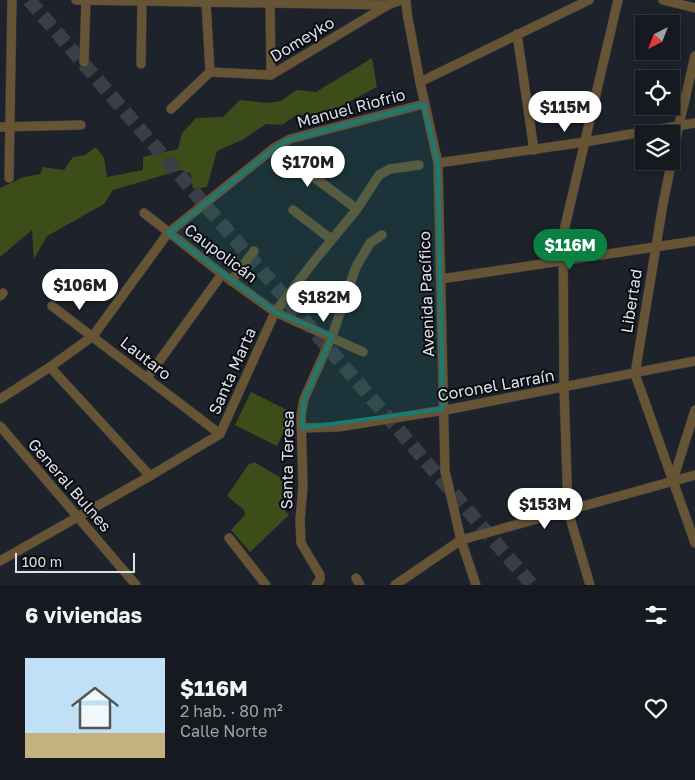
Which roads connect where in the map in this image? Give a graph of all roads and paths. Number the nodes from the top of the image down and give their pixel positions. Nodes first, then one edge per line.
1 (12, 0) edge
2 (76, 0) edge
3 (86, 0) edge
4 (142, 0) edge
5 (401, 0) edge
6 (406, 0) edge
7 (589, 0) edge
8 (618, 0) edge
9 (663, 0) edge
10 (184, 1) edge
11 (206, 2) junction
12 (270, 2) edge
13 (388, 5) junction
14 (695, 8) edge
15 (517, 34) junction
16 (695, 56) edge
17 (84, 62) dead end
18 (141, 64) dead end
19 (210, 72) junction
20 (271, 75) junction
21 (420, 82) junction
22 (424, 104) junction
23 (171, 109) dead end
24 (695, 123) edge
25 (81, 125) dead end
26 (679, 125) joint
27 (5, 127) edge
28 (635, 133) edge
29 (585, 142) junction
30 (274, 148) junction
31 (534, 150) junction
32 (438, 163) junction
33 (419, 165) dead end
34 (670, 170) edge
35 (9, 178) dead end
36 (357, 209) junction
37 (293, 210) dead end
38 (144, 213) dead end
39 (168, 233) junction
40 (382, 235) dead end
41 (331, 239) junction
42 (695, 241) edge
43 (655, 247) junction
44 (254, 251) dead end
45 (562, 260) junction
46 (222, 274) junction
47 (441, 279) junction
48 (231, 281) junction
49 (52, 306) dead end
50 (275, 312) junction
51 (93, 336) junction
52 (332, 336) junction
53 (363, 352) dead end
54 (695, 361) edge
55 (50, 368) junction
56 (634, 374) junction
57 (147, 378) junction
58 (564, 388) junction
59 (0, 399) edge
60 (443, 409) junction
61 (695, 410) edge
62 (0, 426) edge
63 (302, 428) junction
64 (220, 434) junction
65 (695, 475) edge
66 (150, 476) junction
67 (673, 480) junction
68 (568, 511) junction
69 (77, 516) junction
70 (229, 538) dead end
71 (461, 540) junction
72 (695, 543) edge
73 (0, 561) edge
74 (318, 583) edge
75 (136, 585) edge
76 (266, 585) edge
77 (395, 585) edge
78 (476, 585) edge
79 (590, 585) edge

1 - 27 street
2 - 3 street
3 - 4 street
3 - 17 street
4 - 10 street
4 - 18 street
5 - 13 street, Domeyko
6 - 21 street, Avenida Pacífico
7 - 15 street
8 - 29 street
9 - 14 street
10 - 11 street
11 - 12 street
11 - 19 street
12 - 13 street
12 - 20 street
13 - 20 street, Domeyko
15 - 21 street
15 - 31 street
16 - 26 street, Libertad
19 - 20 street, Domeyko
19 - 23 street
21 - 22 street, Avenida Pacífico
22 - 30 street, Manuel Riofrio
22 - 32 street, Avenida Pacífico
24 - 26 street
25 - 27 street
27 - 35 street
28 - 29 street
29 - 31 street
29 - 45 street
30 - 36 street
30 - 39 street, Manuel Riofrio
31 - 32 street
32 - 47 street, Avenida Pacífico
33 - 36 street, Santa Marta
34 - 43 street, Libertad
36 - 41 street, Santa Marta
37 - 41 street
38 - 39 street, Caupolicán
39 - 46 street, Caupolicán
39 - 51 street, Manuel Riofrio
40 - 52 street, Santa Teresa
41 - 50 street, Santa Marta
42 - 43 street
43 - 45 street
43 - 56 street, Libertad
44 - 48 street
45 - 47 street
45 - 58 street
46 - 48 street, Caupolicán
46 - 57 street
47 - 60 street, Avenida Pacífico
48 - 50 street, Caupolicán
49 - 51 street, Lautaro
50 - 52 street, Caupolicán
50 - 64 street, Santa Marta
51 - 55 street, Manuel Riofrio
51 - 57 street, Lautaro
52 - 53 street, Caupolicán
52 - 63 street, Santa Teresa
54 - 56 street, Coronel Larraín
55 - 59 street, Manuel Riofrio
55 - 66 street
56 - 58 street, Coronel Larraín
56 - 67 street, Libertad
57 - 64 street, Lautaro
58 - 60 street, Coronel Larraín
58 - 68 street
60 - 63 street, Coronel Larraín
60 - 71 street, Avenida Pacífico
61 - 67 street
62 - 69 street, General Bulnes
63 - 74 street, Santa Teresa
64 - 66 street, Santa Marta
65 - 67 street
66 - 69 street, Santa Marta
67 - 68 street
67 - 72 street, Libertad
68 - 71 street
68 - 79 street
69 - 73 street, Santa Marta
69 - 75 street, General Bulnes
70 - 76 street
71 - 77 street
71 - 78 street, Avenida Pacífico

